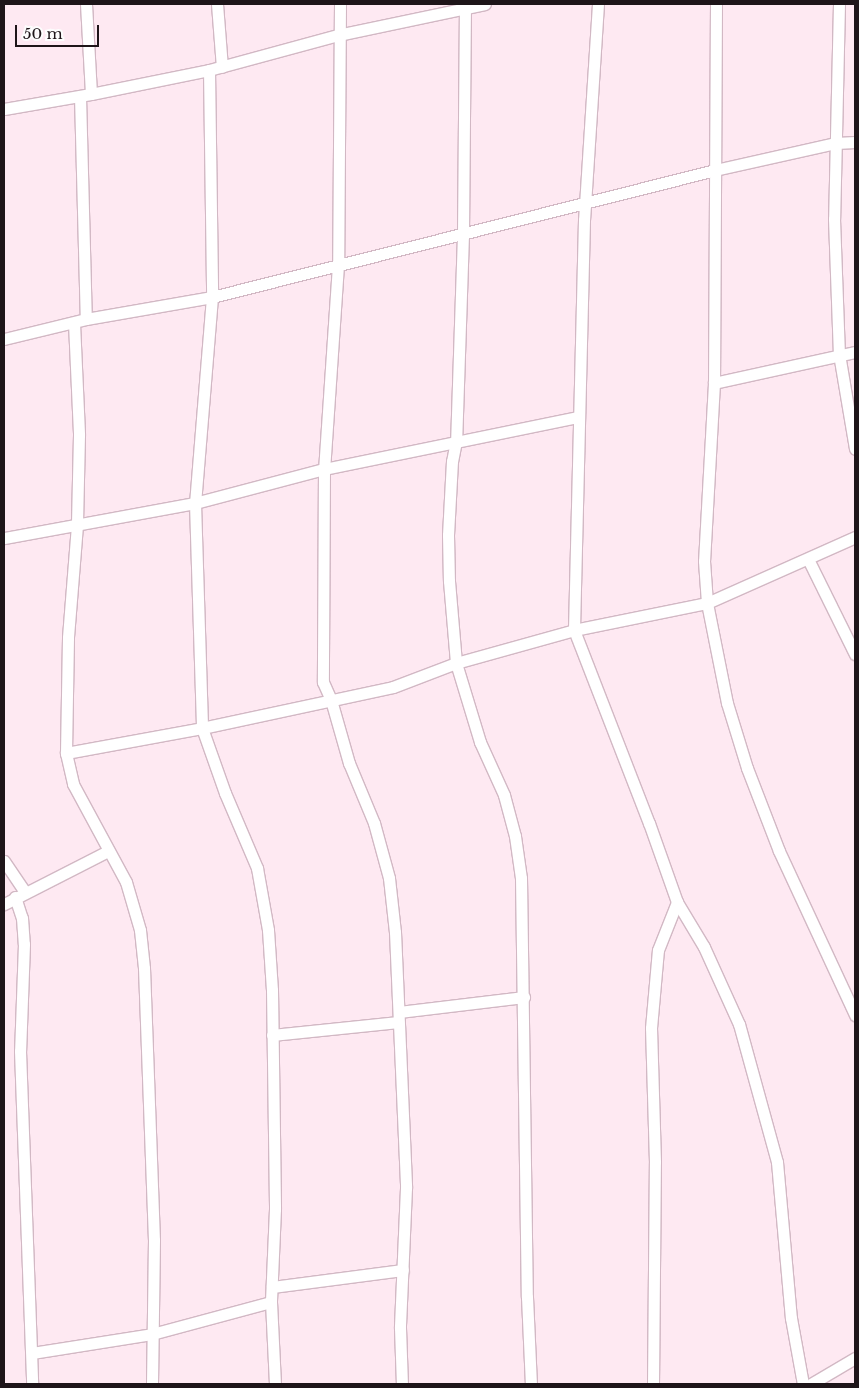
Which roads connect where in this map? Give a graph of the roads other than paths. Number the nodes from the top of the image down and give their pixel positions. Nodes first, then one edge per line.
1 (86, 4) edge
2 (217, 4) edge
3 (340, 4) edge
4 (485, 4) edge
5 (598, 4) edge
6 (716, 4) edge
7 (839, 4) edge
8 (465, 7) edge
9 (338, 35) junction
10 (222, 67) junction
11 (209, 70) junction
12 (86, 95) junction
13 (4, 109) edge
14 (855, 142) edge
15 (836, 144) junction
16 (716, 170) junction
17 (586, 202) junction
18 (463, 234) junction
19 (338, 265) junction
20 (212, 297) junction
21 (80, 321) junction
22 (4, 339) edge
23 (855, 352) edge
24 (838, 354) junction
25 (714, 383) junction
26 (578, 417) junction
27 (456, 441) junction
28 (855, 449) edge
29 (324, 470) junction
30 (195, 503) junction
31 (77, 525) junction
32 (855, 537) edge
33 (4, 538) edge
34 (808, 559) junction
35 (707, 603) junction
36 (574, 630) junction
37 (855, 654) edge
38 (456, 663) junction
39 (331, 700) junction
40 (202, 728) junction
41 (66, 753) junction
42 (108, 850) junction
43 (4, 861) edge
44 (20, 895) junction
45 (677, 902) junction
46 (4, 904) edge
47 (524, 996) junction
48 (855, 1015) edge
49 (398, 1017) junction
50 (272, 1035) junction
51 (402, 1270) junction
52 (272, 1287) junction
53 (271, 1302) junction
54 (152, 1334) junction
55 (32, 1353) junction
56 (855, 1358) edge
57 (32, 1384) edge
58 (152, 1384) edge
59 (274, 1384) edge
60 (402, 1384) edge
61 (531, 1384) edge
62 (653, 1384) edge
63 (803, 1384) edge
64 (811, 1384) edge

1 - 12 street
2 - 10 street
3 - 9 street
4 - 8 street
5 - 17 street
6 - 16 street
7 - 15 street
8 - 9 street
8 - 18 street
9 - 10 street
9 - 19 street
10 - 11 street
11 - 12 street
11 - 20 street
12 - 13 street
12 - 21 street
14 - 15 street
15 - 16 street
15 - 24 street
16 - 17 street
16 - 25 street
17 - 18 street
17 - 26 street
18 - 19 street
18 - 27 street
19 - 20 street
19 - 29 street
20 - 21 street
20 - 30 street
21 - 22 street
21 - 31 street
23 - 24 street
24 - 25 street
24 - 28 street
25 - 35 street
26 - 27 street
26 - 36 street
27 - 29 street
27 - 38 street
29 - 30 street
29 - 39 street
30 - 31 street
30 - 40 street
31 - 33 street
31 - 41 street
32 - 34 street
34 - 35 street
34 - 37 street
35 - 36 street
35 - 48 street
36 - 38 street
36 - 45 street
38 - 39 street
38 - 47 street
39 - 40 street
39 - 49 street
40 - 41 street
40 - 50 street
41 - 42 street
42 - 44 street
42 - 54 street
43 - 44 street
44 - 46 street
44 - 55 street
45 - 62 street
45 - 63 street
47 - 49 street
47 - 61 street
49 - 50 street
49 - 51 street
50 - 52 street
51 - 52 street
51 - 60 street
52 - 53 street
53 - 54 street
53 - 59 street
54 - 55 street
54 - 58 street
55 - 57 street
56 - 64 street

